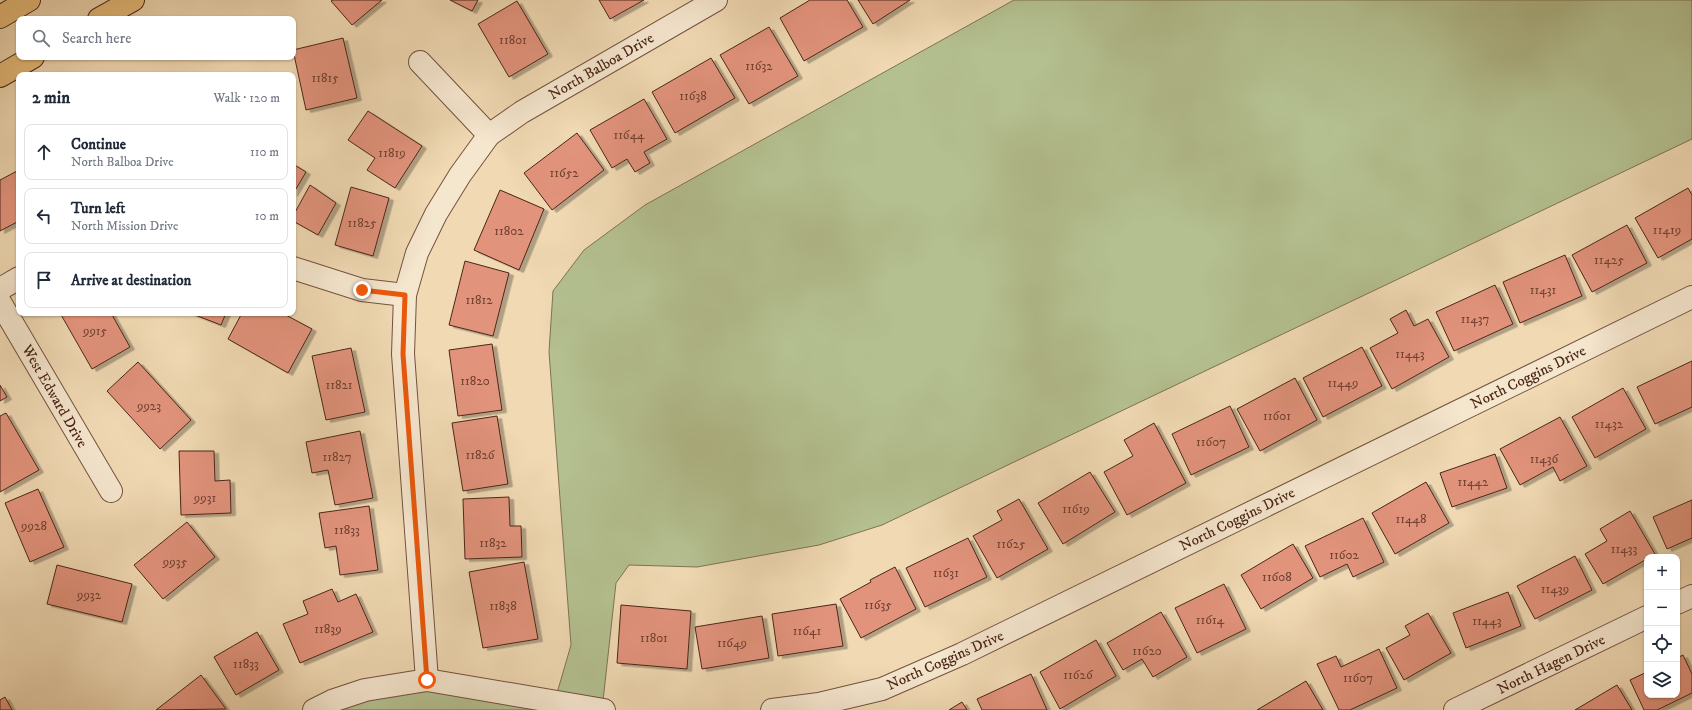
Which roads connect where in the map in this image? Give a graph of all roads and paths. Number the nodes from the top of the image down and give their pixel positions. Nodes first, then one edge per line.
1 (29, 0) edge
2 (133, 0) edge
3 (716, 0) edge
4 (0, 16) edge
5 (104, 16) edge
6 (28, 60) edge
7 (420, 62) dead end
8 (0, 76) edge
9 (489, 136) junction
10 (296, 269) edge
11 (16, 280) edge
12 (0, 289) edge
13 (405, 295) junction
14 (1692, 297) edge
15 (0, 302) edge
16 (111, 491) dead end
17 (1692, 596) edge
18 (1680, 602) edge
19 (1644, 618) edge
20 (427, 680) junction
21 (314, 710) edge
22 (604, 710) edge
23 (772, 710) edge
24 (1455, 710) edge

1 - 4 main road
2 - 5 main road
3 - 9 street, North Balboa Drive
6 - 8 main road
7 - 9 street
9 - 13 street, North Balboa Drive
10 - 13 street
11 - 12 street
13 - 20 street, North Balboa Drive
14 - 23 street, North Coggins Drive
15 - 16 street, West Edward Drive
17 - 18 street
19 - 24 street, North Hagen Drive
20 - 21 street
20 - 22 street

